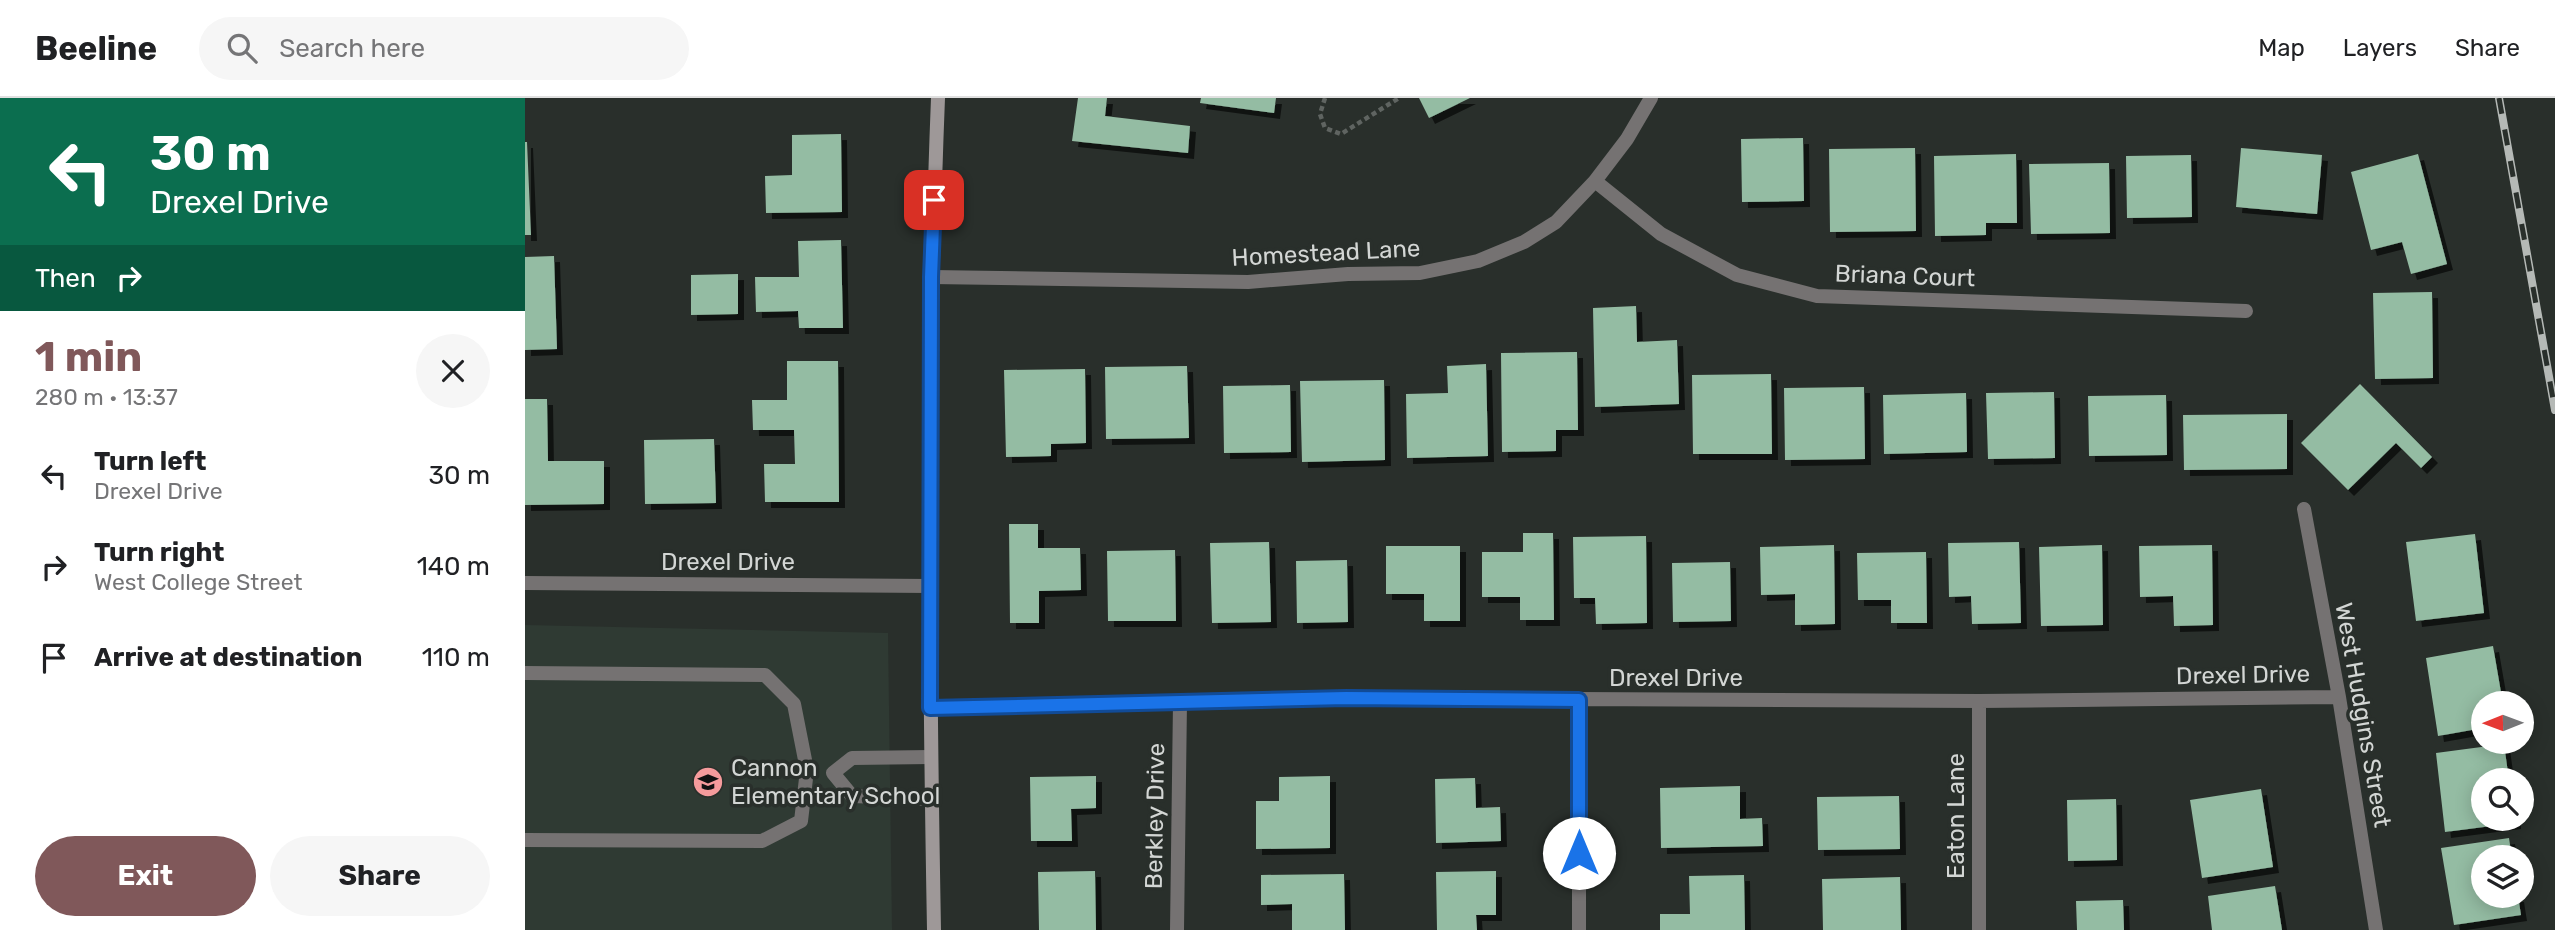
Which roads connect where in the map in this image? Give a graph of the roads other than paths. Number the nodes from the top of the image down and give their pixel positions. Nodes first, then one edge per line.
1 (937, 98) edge
2 (1651, 98) edge
3 (1595, 181) junction
4 (931, 277) junction
5 (2246, 311) dead end
6 (2304, 509) dead end
7 (525, 583) edge
8 (930, 586) junction
9 (525, 673) edge
10 (2339, 697) junction
11 (1579, 700) junction
12 (1979, 701) junction
13 (1180, 702) junction
14 (930, 708) junction
15 (931, 757) junction
16 (807, 770) junction
17 (833, 774) junction
18 (931, 799) junction
19 (525, 840) edge
20 (934, 930) edge
21 (1177, 930) edge
22 (1580, 930) edge
23 (1979, 930) edge
24 (2376, 930) edge

1 - 4 street
2 - 3 street, Homestead Lane
3 - 4 street, Homestead Lane
3 - 5 street, Briana Court
4 - 8 street
6 - 10 street, West Hudgins Street
7 - 8 street, Drexel Drive
8 - 14 street
9 - 16 street
10 - 12 street, Drexel Drive
10 - 24 street, West Hudgins Street
11 - 12 street, Drexel Drive
11 - 13 street, Drexel Drive
11 - 22 street
12 - 23 street, Eaton Lane
13 - 14 street, Drexel Drive
13 - 21 street, Berkley Drive
14 - 15 street
15 - 17 street
15 - 18 street
16 - 17 street
16 - 19 street
17 - 18 street
18 - 20 street

